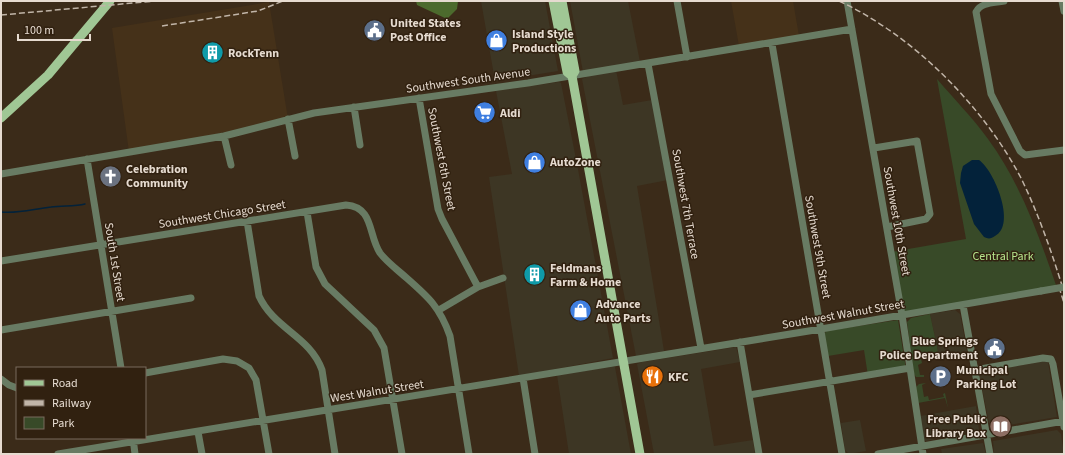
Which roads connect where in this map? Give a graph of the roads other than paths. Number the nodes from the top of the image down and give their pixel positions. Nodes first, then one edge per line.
1 (110, 1) edge
2 (553, 1) edge
3 (562, 1) edge
4 (677, 1) edge
5 (847, 1) edge
6 (1004, 1) edge
7 (1062, 1) edge
8 (1064, 11) edge
9 (852, 29) junction
10 (772, 44) junction
11 (687, 57) junction
12 (648, 64) junction
13 (572, 76) junction
14 (419, 98) junction
15 (354, 107) junction
16 (1, 118) edge
17 (288, 119) junction
18 (224, 136) junction
19 (360, 145) dead end
20 (874, 148) junction
21 (1064, 150) edge
22 (295, 156) dead end
23 (87, 159) junction
24 (231, 165) dead end
25 (1, 174) edge
26 (307, 212) junction
27 (247, 221) junction
28 (887, 227) junction
29 (101, 245) junction
30 (1, 262) edge
31 (503, 278) dead end
32 (1064, 286) edge
33 (478, 287) junction
34 (191, 298) dead end
35 (964, 305) junction
36 (439, 310) junction
37 (112, 311) junction
38 (902, 315) junction
39 (1, 330) edge
40 (821, 330) junction
41 (740, 342) junction
42 (701, 348) junction
43 (624, 361) junction
44 (121, 367) edge
45 (910, 368) junction
46 (975, 370) junction
47 (146, 373) edge
48 (523, 378) junction
49 (1, 379) edge
50 (830, 383) junction
51 (16, 388) edge
52 (458, 388) junction
53 (749, 395) junction
54 (393, 400) junction
55 (328, 410) junction
56 (263, 420) junction
57 (1064, 423) edge
58 (198, 432) junction
59 (986, 435) junction
60 (146, 438) edge
61 (133, 440) edge
62 (922, 446) junction
63 (67, 453) edge
64 (58, 454) edge
65 (135, 454) edge
66 (202, 454) edge
67 (269, 454) edge
68 (335, 454) edge
69 (402, 454) edge
70 (469, 454) edge
71 (535, 454) edge
72 (640, 454) edge
73 (759, 454) edge
74 (842, 454) edge
75 (878, 454) edge
76 (923, 454) edge
77 (990, 454) edge

1 - 16 main road
2 - 13 main road
3 - 13 main road
4 - 11 street
5 - 9 street, Southwest 10th Street
6 - 21 street
7 - 8 street
9 - 10 street, Southwest South Avenue
9 - 20 street, Southwest 10th Street
10 - 11 street, Southwest South Avenue
10 - 40 street, Southwest 9th Street
11 - 12 street, Southwest South Avenue
12 - 13 street, Southwest South Avenue
12 - 42 street, Southwest 7th Terrace
13 - 14 street, Southwest South Avenue
13 - 43 main road
14 - 15 street, Southwest South Avenue
14 - 33 street, Southwest 6th Street
15 - 17 street, Southwest South Avenue
15 - 19 street
17 - 18 street, Southwest South Avenue
17 - 22 street
18 - 23 street, Southwest South Avenue
18 - 24 street
20 - 28 street, Southwest 10th Street
20 - 28 street
23 - 25 street, Southwest South Avenue
23 - 29 street, South 1st Street
26 - 27 street, Southwest Chicago Street
26 - 36 street, Southwest Chicago Street
26 - 54 street
27 - 29 street, Southwest Chicago Street
27 - 55 street
28 - 38 street, Southwest 10th Street
29 - 30 street, Southwest Chicago Street
29 - 37 street, South 1st Street
31 - 33 street
32 - 35 street, Southwest Walnut Street, bridge
33 - 36 street
34 - 37 street
35 - 38 street, Southwest Walnut Street
35 - 46 street
36 - 52 street
37 - 39 street
37 - 44 street, South 1st Street
38 - 40 street, Southwest Walnut Street
38 - 45 street, Southwest 10th Street
40 - 41 street, Southwest Walnut Street
40 - 50 street, Southwest 9th Street
41 - 42 street, Southwest Walnut Street
41 - 53 street
42 - 43 street, Southwest Walnut Street
43 - 48 street, West Walnut Street
43 - 72 main road
45 - 50 street
45 - 62 street, Southwest 10th Street
46 - 57 street
46 - 59 street
47 - 56 street
48 - 52 street, West Walnut Street
48 - 71 street
49 - 51 street
50 - 53 street
50 - 74 street, Southwest 9th Street
52 - 54 street, West Walnut Street
52 - 70 street
53 - 73 street
54 - 55 street, West Walnut Street
54 - 69 street
55 - 56 street, West Walnut Street
55 - 68 street
56 - 58 street, West Walnut Street
56 - 67 street
57 - 59 street
58 - 60 street, West Walnut Street
58 - 66 street
59 - 62 street
59 - 77 street
61 - 63 street, West Walnut Street
61 - 65 street
62 - 75 street
62 - 76 street, Southwest 10th Street
63 - 64 street, West Walnut Street

